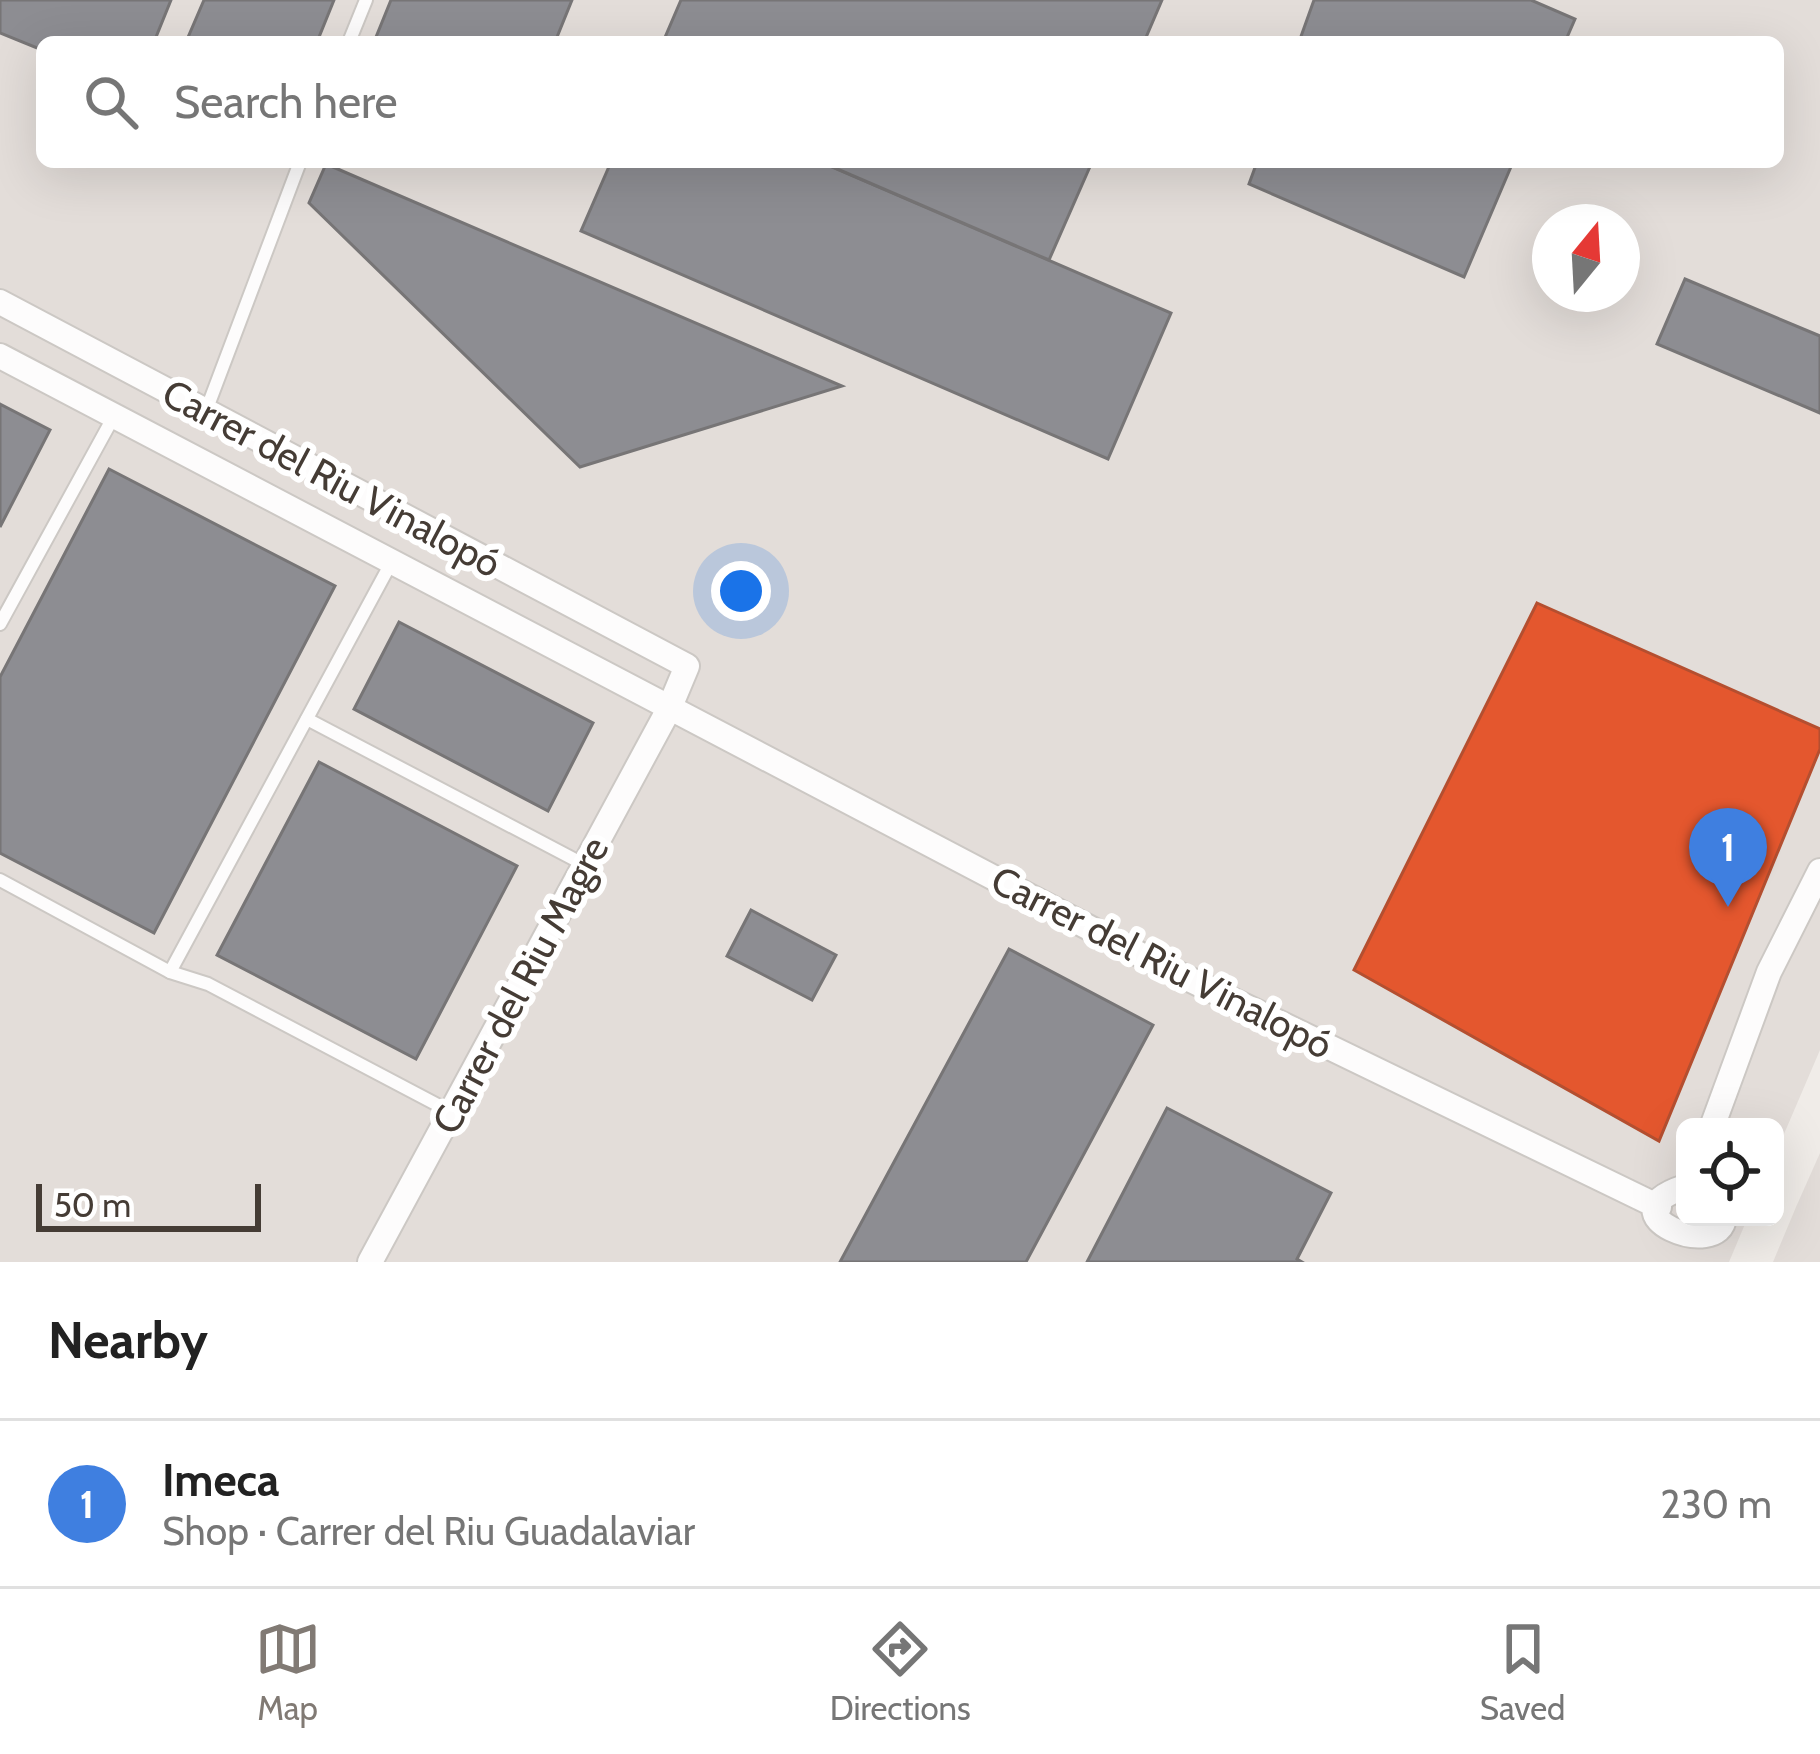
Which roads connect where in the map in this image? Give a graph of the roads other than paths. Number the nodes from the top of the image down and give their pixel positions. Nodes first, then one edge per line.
1 (366, 0) edge
2 (351, 36) edge
3 (298, 168) edge
4 (0, 302) edge
5 (0, 356) edge
6 (206, 411) junction
7 (114, 416) junction
8 (391, 563) junction
9 (0, 624) edge
10 (669, 709) junction
11 (307, 719) junction
12 (585, 865) junction
13 (1820, 871) edge
14 (0, 880) edge
15 (170, 972) junction
16 (451, 1112) junction
17 (1715, 1118) edge
18 (1676, 1190) edge
19 (1659, 1207) junction
20 (1722, 1226) edge
21 (1707, 1257) edge
22 (370, 1262) edge

1 - 2 lane
3 - 6 lane
4 - 6 street, Carrer del Riu Vinalopó
5 - 7 street, Carrer del Riu Vinalopó
6 - 10 street, Carrer del Riu Vinalopó
7 - 8 street, Carrer del Riu Vinalopó
7 - 9 lane
8 - 10 street, Carrer del Riu Vinalopó
8 - 11 lane
10 - 12 street, Carrer del Riu Magre
10 - 19 street, Carrer del Riu Vinalopó
11 - 12 lane
11 - 15 lane
12 - 16 street, Carrer del Riu Magre
13 - 17 street
14 - 15 lane
15 - 16 lane
16 - 22 street, Carrer del Riu Magre
18 - 19 street
19 - 21 street
20 - 21 street

